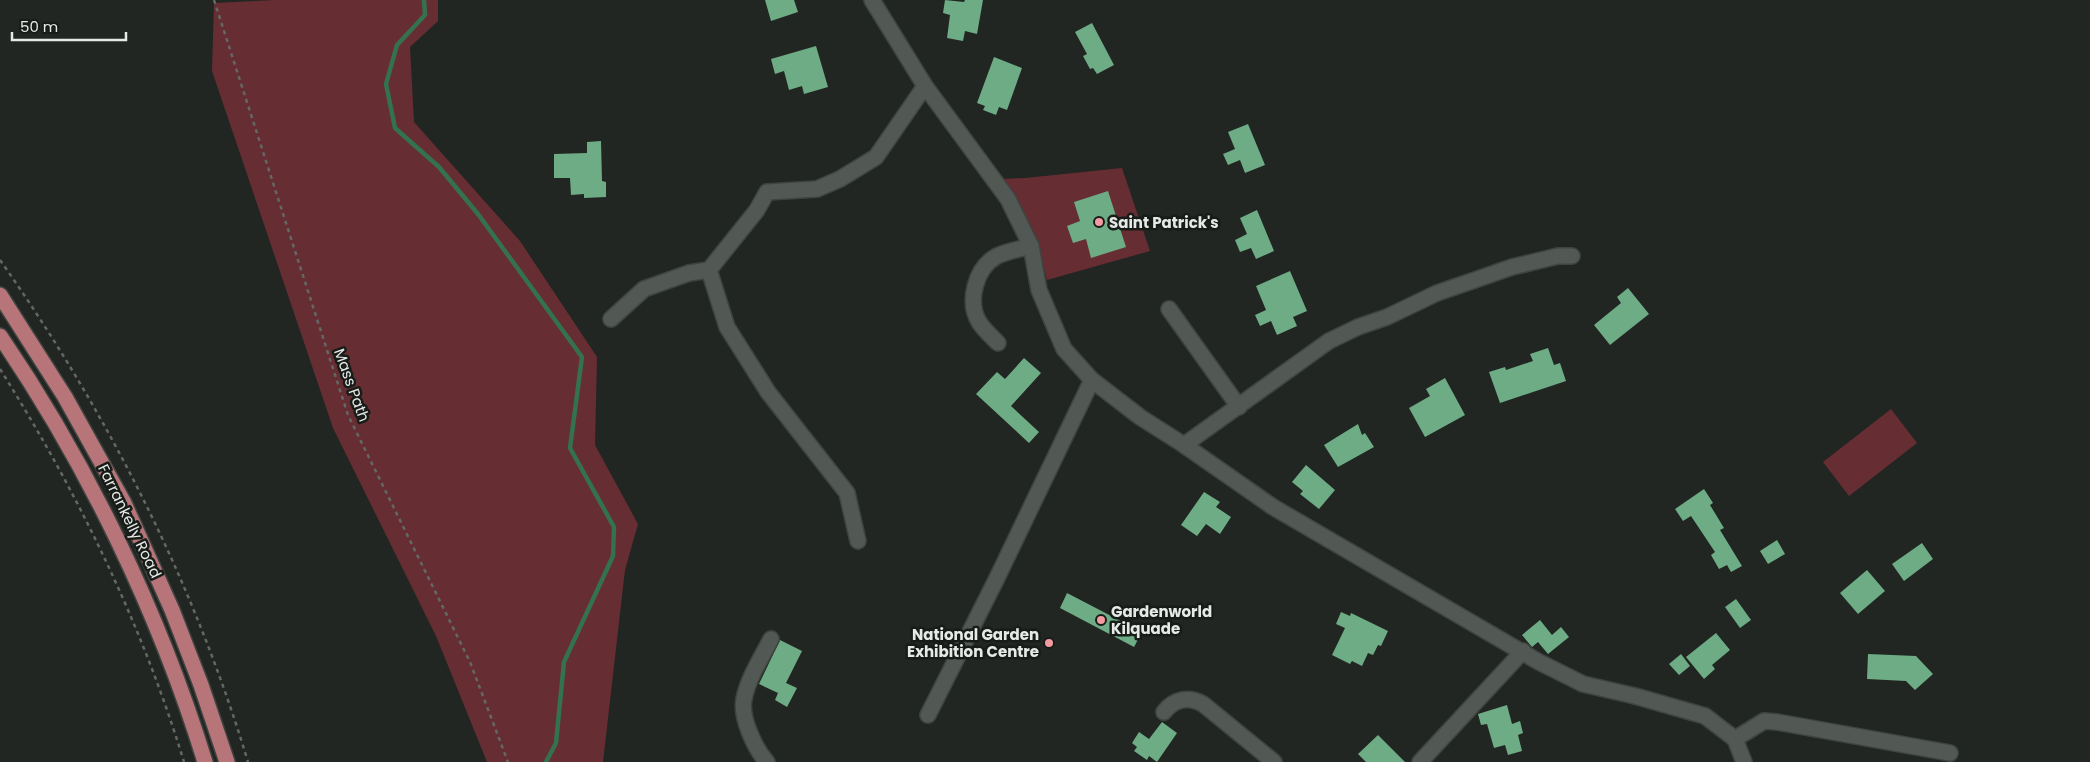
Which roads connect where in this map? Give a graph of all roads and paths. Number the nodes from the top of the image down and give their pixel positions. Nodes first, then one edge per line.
1 (214, 0) edge
2 (872, 0) edge
3 (925, 86) junction
4 (1030, 246) junction
5 (1572, 256) dead end
6 (709, 270) junction
7 (0, 295) edge
8 (1169, 309) dead end
9 (611, 319) dead end
10 (0, 336) edge
11 (998, 343) dead end
12 (0, 369) edge
13 (1092, 380) junction
14 (1239, 407) junction
15 (1184, 445) junction
16 (858, 541) dead end
17 (771, 639) dead end
18 (1523, 651) junction
19 (1164, 712) dead end
20 (928, 715) dead end
21 (1734, 739) junction
22 (1950, 753) dead end
23 (184, 762) edge
24 (205, 762) edge
25 (227, 762) edge
26 (508, 762) edge
27 (767, 762) edge
28 (1274, 762) edge
29 (1420, 762) edge
30 (1744, 762) edge

1 - 26 path, Mass Path
2 - 3 street
3 - 4 street
3 - 6 street
4 - 11 street
4 - 13 street
5 - 14 street
6 - 9 street
6 - 16 street
7 - 25 main road, Farrankelly Road
8 - 14 street
10 - 24 main road, Farrankelly Road
12 - 23 path
13 - 15 street
13 - 20 street
14 - 15 street
15 - 18 street
17 - 27 street
18 - 21 street
18 - 29 street
19 - 28 street
21 - 22 street
21 - 30 street

